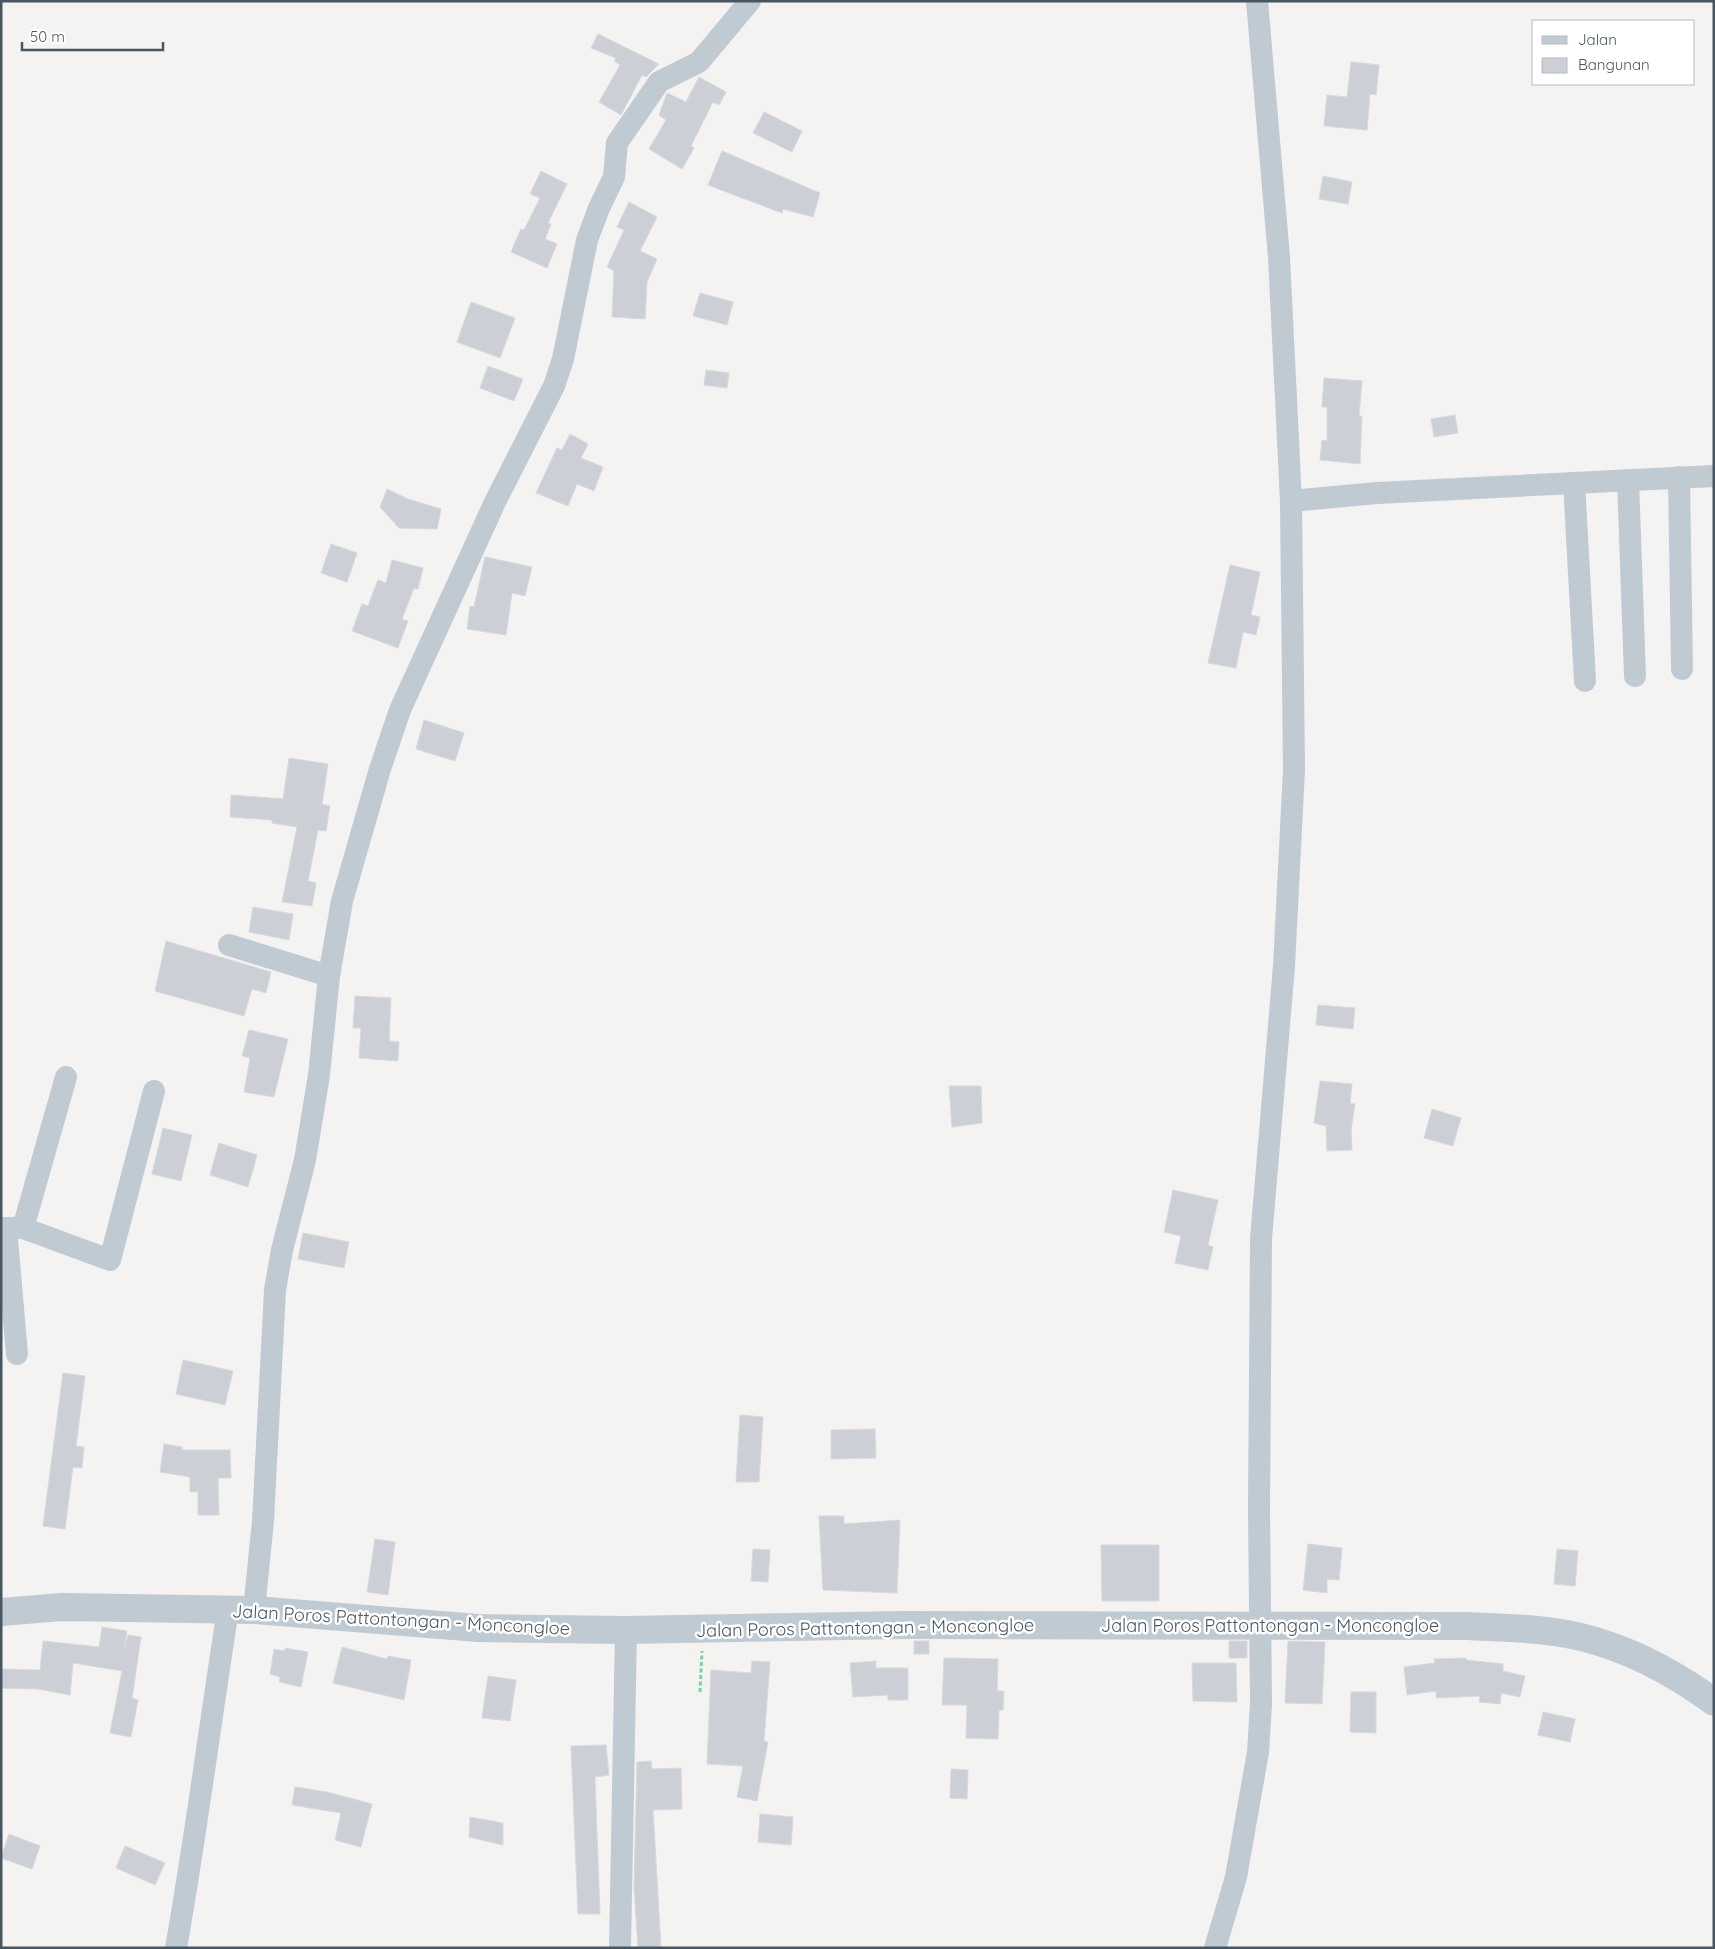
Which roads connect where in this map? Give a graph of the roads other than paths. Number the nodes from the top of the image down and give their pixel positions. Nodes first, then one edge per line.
1 (750, 1) edge
2 (1257, 1) edge
3 (1714, 476) edge
4 (1679, 477) junction
5 (1628, 480) junction
6 (1574, 483) junction
7 (1291, 501) junction
8 (1682, 669) dead end
9 (1635, 676) dead end
10 (1585, 682) dead end
11 (229, 945) dead end
12 (329, 976) junction
13 (66, 1077) dead end
14 (154, 1091) dead end
15 (10, 1228) edge
16 (17, 1354) dead end
17 (241, 1610) junction
18 (1, 1612) edge
19 (1261, 1627) junction
20 (626, 1630) junction
21 (1714, 1702) edge
22 (176, 1948) edge
23 (620, 1948) edge
24 (1215, 1948) edge

1 - 12 street
2 - 7 street
3 - 4 street
4 - 5 street
4 - 8 street
5 - 6 street
5 - 9 street
6 - 7 street
6 - 10 street
7 - 19 street
11 - 12 street
12 - 17 street
13 - 15 street
14 - 15 street
15 - 16 street
17 - 18 street, Jalan Poros Pattontongan - Moncongloe
17 - 20 street, Jalan Poros Pattontongan - Moncongloe
17 - 22 street
19 - 20 street, Jalan Poros Pattontongan - Moncongloe
19 - 21 street, Jalan Poros Pattontongan - Moncongloe
19 - 24 street
20 - 23 street

